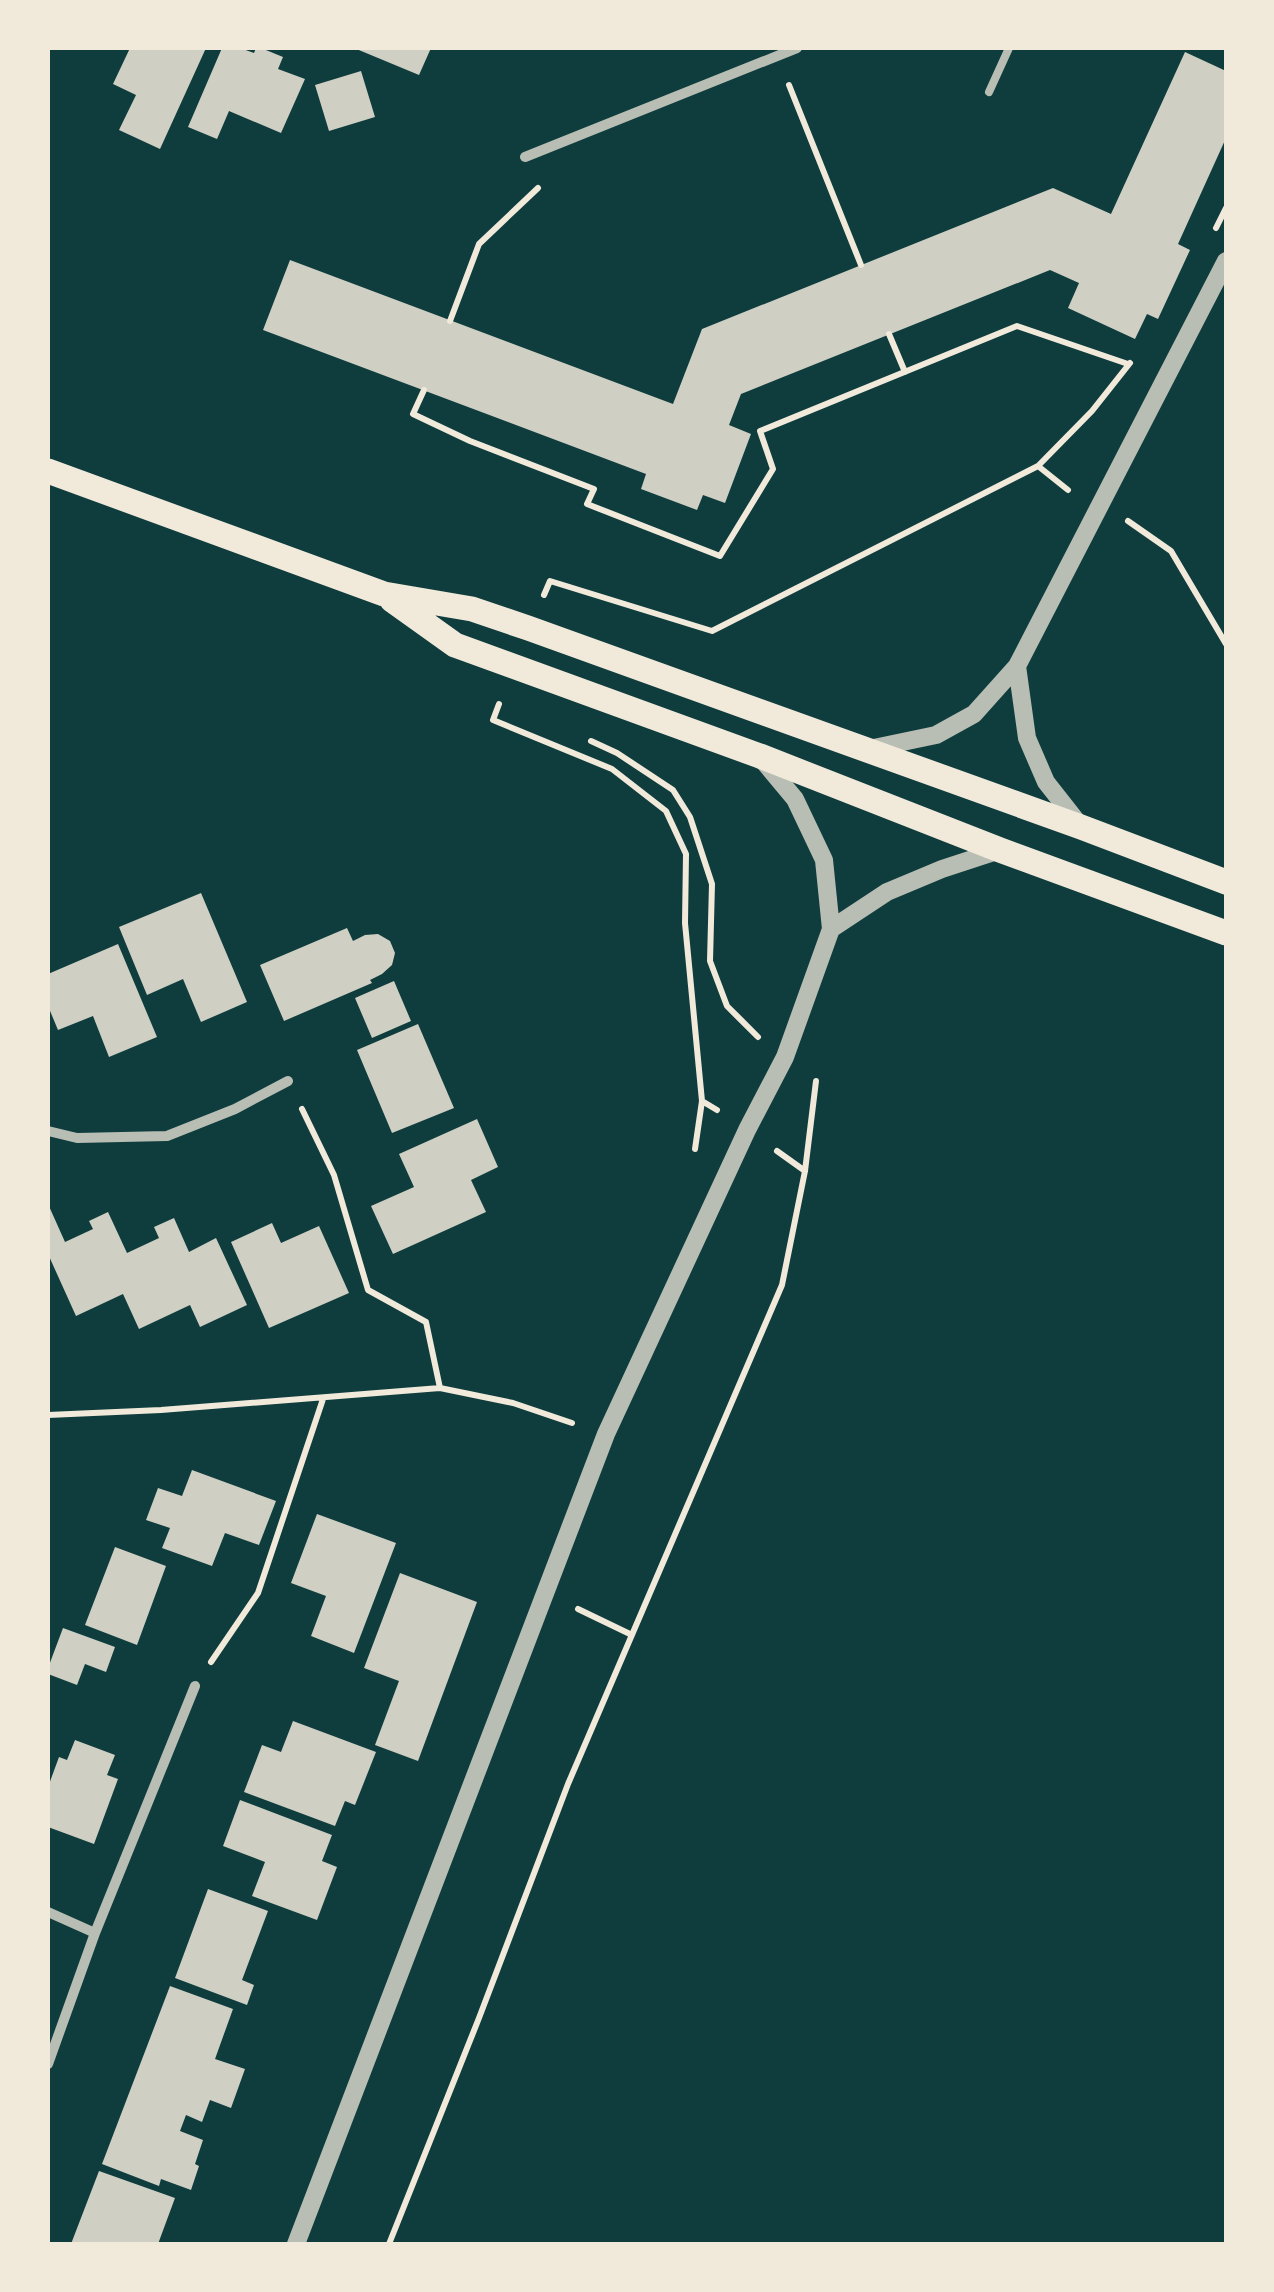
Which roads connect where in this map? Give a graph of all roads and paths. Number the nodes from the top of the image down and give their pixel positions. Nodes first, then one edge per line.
1 (797, 48) edge
2 (1008, 48) edge
3 (777, 55) junction
4 (989, 92) dead end
5 (525, 157) dead end
6 (539, 187) dead end
7 (1226, 208) edge
8 (1210, 240) dead end
9 (1226, 260) edge
10 (861, 265) dead end
11 (450, 321) dead end
12 (889, 334) dead end
13 (1139, 355) dead end
14 (1128, 364) junction
15 (905, 372) junction
16 (424, 390) dead end
17 (1038, 466) junction
18 (48, 471) edge
19 (1068, 490) dead end
20 (1136, 524) dead end
21 (550, 581) dead end
22 (384, 594) junction
23 (1226, 644) edge
24 (1017, 666) junction
25 (493, 720) dead end
26 (588, 740) dead end
27 (868, 750) junction
28 (760, 756) junction
29 (1081, 827) junction
30 (1000, 850) junction
31 (1226, 882) edge
32 (832, 928) junction
33 (1226, 933) edge
34 (762, 1040) dead end
35 (816, 1077) dead end
36 (288, 1081) joint
37 (728, 1117) dead end
38 (48, 1132) edge
39 (775, 1149) dead end
40 (805, 1170) junction
41 (440, 1388) junction
42 (323, 1399) junction
43 (48, 1416) edge
44 (606, 1434) junction
45 (545, 1594) junction
46 (632, 1635) junction
47 (195, 1686) joint
48 (48, 1912) edge
49 (95, 1933) junction
50 (48, 2064) edge
51 (296, 2244) edge
52 (389, 2244) edge

1 - 3 street
2 - 4 lane
3 - 5 street
3 - 10 path
6 - 11 path
7 - 8 path
9 - 24 street
12 - 15 path
13 - 14 path
14 - 15 path
14 - 17 path
15 - 16 path
17 - 19 path
17 - 21 path
18 - 22 main road
20 - 23 path
22 - 27 main road
22 - 28 main road
24 - 27 street
24 - 29 street
25 - 37 path
26 - 34 path
27 - 29 main road
28 - 30 main road
28 - 32 street
29 - 31 main road
30 - 32 street
30 - 33 main road
32 - 44 street
35 - 40 path
36 - 38 street
36 - 41 path
39 - 40 path
40 - 46 path
41 - 42 path
41 - 44 path
42 - 43 path
42 - 47 path
44 - 45 street
45 - 46 path
45 - 51 street
46 - 52 path
47 - 49 street
48 - 49 street
49 - 50 street

